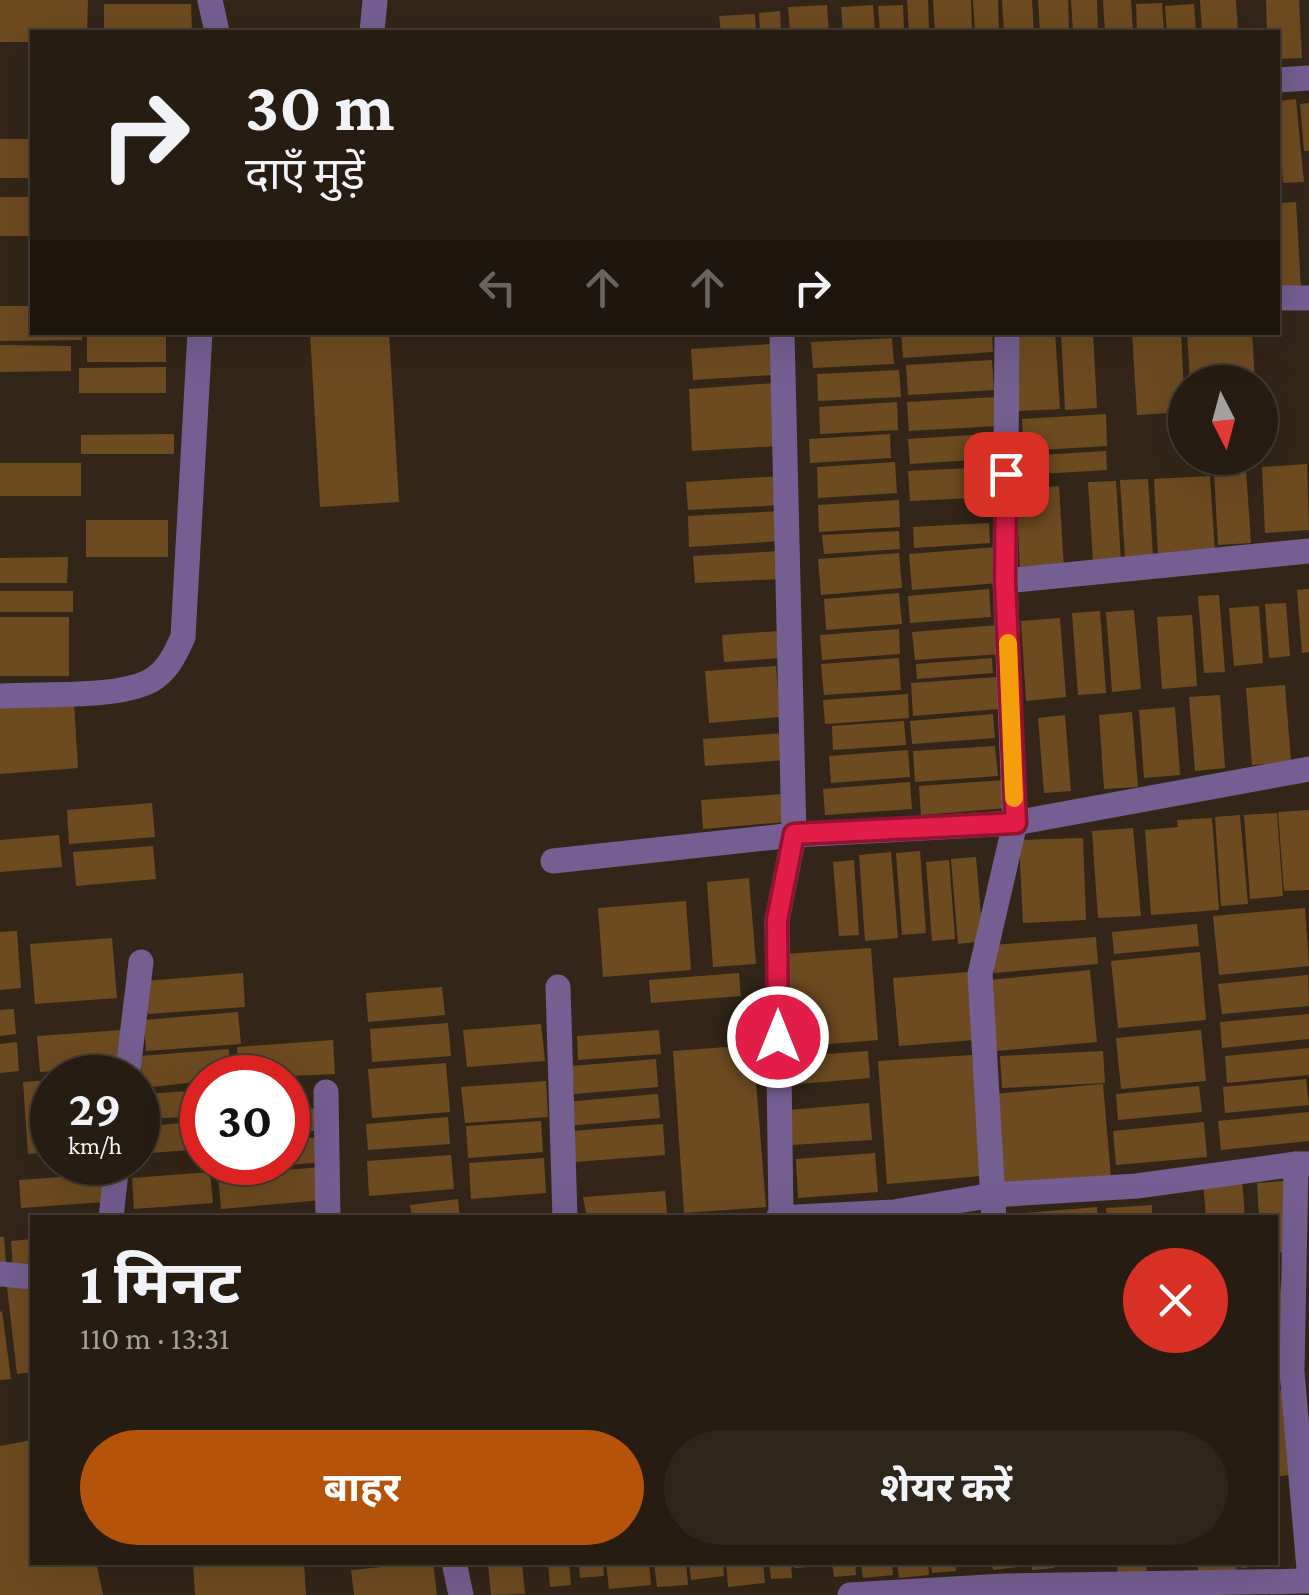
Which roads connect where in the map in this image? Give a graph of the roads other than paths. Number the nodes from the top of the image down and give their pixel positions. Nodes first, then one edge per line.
1 (210, 0) edge
2 (375, 0) edge
3 (216, 30) edge
4 (372, 30) edge
5 (1309, 78) edge
6 (1280, 80) edge
7 (1280, 298) edge
8 (1309, 298) edge
9 (200, 335) edge
10 (782, 335) edge
11 (1008, 335) edge
12 (1309, 551) edge
13 (1005, 581) junction
14 (0, 696) edge
15 (1309, 769) edge
16 (1016, 823) junction
17 (794, 834) junction
18 (553, 861) dead end
19 (140, 962) dead end
20 (558, 987) dead end
21 (130, 1055) edge
22 (326, 1092) dead end
23 (1303, 1164) edge
24 (115, 1185) edge
25 (993, 1206) edge
26 (111, 1215) edge
27 (328, 1215) edge
28 (565, 1215) edge
29 (780, 1215) edge
30 (826, 1215) edge
31 (0, 1274) edge
32 (30, 1277) edge
33 (1292, 1372) edge
34 (455, 1565) edge
35 (1309, 1569) edge
36 (1309, 1581) edge
37 (461, 1595) edge
38 (850, 1595) edge

1 - 3 street
2 - 4 street
5 - 6 street
7 - 8 street
9 - 14 street
10 - 17 street
11 - 13 street
12 - 13 street
13 - 16 street
15 - 16 street
16 - 17 street
16 - 25 street
17 - 18 street
17 - 29 street
19 - 21 street
20 - 28 street
22 - 27 street
23 - 25 street
23 - 33 street
24 - 26 street
25 - 30 street
31 - 32 street
33 - 35 street
34 - 37 street
36 - 38 street

